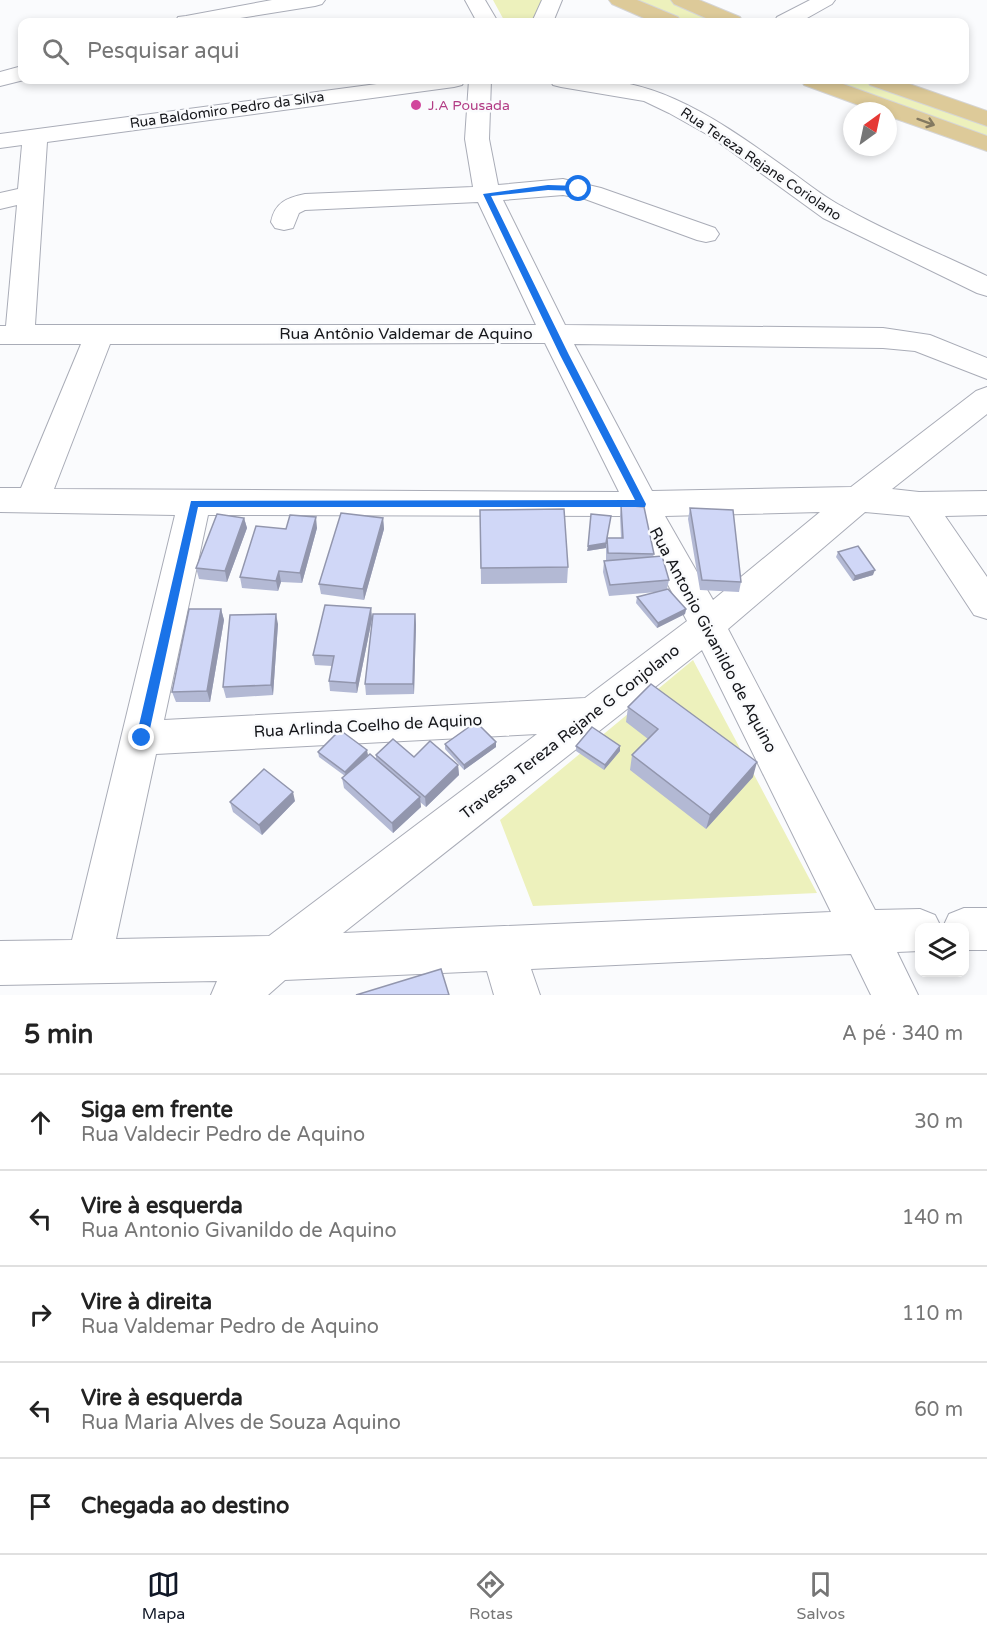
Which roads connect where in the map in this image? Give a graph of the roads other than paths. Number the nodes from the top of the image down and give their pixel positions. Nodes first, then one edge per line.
1 (315, 0) edge
2 (475, 0) edge
3 (552, 0) edge
4 (619, 0) edge
5 (681, 0) edge
6 (825, 0) edge
7 (204, 18) edge
8 (485, 18) edge
9 (545, 18) edge
10 (661, 18) edge
11 (723, 18) edge
12 (792, 18) edge
13 (18, 74) edge
14 (0, 80) edge
15 (425, 84) edge
16 (480, 84) edge
17 (588, 84) edge
18 (824, 84) edge
19 (890, 84) edge
20 (987, 119) edge
21 (34, 137) junction
22 (0, 141) edge
23 (987, 144) edge
24 (29, 194) junction
25 (487, 194) junction
26 (0, 201) edge
27 (284, 222) dead end
28 (706, 234) dead end
29 (987, 287) edge
30 (554, 334) junction
31 (10, 335) edge
32 (99, 335) junction
33 (987, 369) edge
34 (987, 398) edge
35 (33, 499) junction
36 (858, 499) junction
37 (0, 500) edge
38 (194, 503) junction
39 (987, 503) edge
40 (642, 504) junction
41 (919, 504) junction
42 (987, 605) edge
43 (708, 625) junction
44 (593, 714) junction
45 (142, 738) junction
46 (969, 929) edge
47 (987, 929) edge
48 (915, 930) edge
49 (862, 931) junction
50 (501, 947) junction
51 (276, 958) junction
52 (89, 962) junction
53 (0, 963) edge
54 (234, 995) edge
55 (517, 995) edge
56 (895, 995) edge

1 - 7 street
2 - 8 street
3 - 9 street
4 - 10 main road
5 - 11 main road
6 - 12 street
13 - 14 street
15 - 21 street, Rua Baldomiro Pedro da Silva
16 - 25 street, Rua Antonio Givanildo de Aquino
17 - 29 street, Rua Tereza Rejane Coriolano
18 -> 23 main road
19 - 20 main road
21 - 22 street, Rua Baldomiro Pedro da Silva
21 - 24 street
24 - 26 street
24 - 31 street
25 - 27 street
25 - 28 street
25 - 30 street, Rua Antonio Givanildo de Aquino
30 - 32 street, Rua Antônio Valdemar de Aquino
30 - 33 street, Rua Antônio Valdemar de Aquino
30 - 40 street, Rua Antonio Givanildo de Aquino
31 - 32 street, Rua Antônio Valdemar de Aquino
32 - 35 street
34 - 36 street, Travessa Tereza Rejane G Conjolano
35 - 37 street
35 - 38 street
36 - 40 street
36 - 41 street
36 - 43 street, Travessa Tereza Rejane G Conjolano
38 - 40 street
38 - 45 street
39 - 41 street
40 - 43 street, Rua Antonio Givanildo de Aquino
41 - 42 street
43 - 44 street, Travessa Tereza Rejane G Conjolano
43 - 49 street, Rua Antonio Givanildo de Aquino
44 - 45 street, Rua Arlinda Coelho de Aquino
44 - 51 street, Travessa Tereza Rejane G Conjolano
45 - 52 street
46 - 47 street
48 - 49 street
49 - 50 street
49 - 56 street, Rua Antonio Givanildo de Aquino
50 - 51 street
50 - 55 street
51 - 52 street
51 - 54 street, Travessa Tereza Rejane G Conjolano
52 - 53 street

